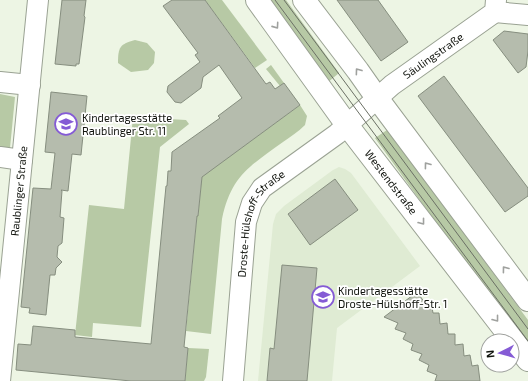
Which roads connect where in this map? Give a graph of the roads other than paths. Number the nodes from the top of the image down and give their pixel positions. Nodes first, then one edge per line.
1 (38, 0) edge
2 (257, 0) edge
3 (304, 0) edge
4 (495, 6) edge
5 (528, 15) edge
6 (0, 82) edge
7 (30, 85) junction
8 (371, 104) junction
9 (347, 125) junction
10 (0, 158) edge
11 (22, 160) junction
12 (528, 300) edge
13 (528, 360) edge
14 (0, 381) edge
15 (233, 381) edge

1 - 7 street, Raublinger Straße
2 -> 9 main road, Westendstraße
8 -> 3 main road
4 - 5 street
4 - 8 street, Säulingstraße
6 - 7 street
7 - 11 street, Raublinger Straße
8 - 9 street, Droste-Hülshoff-Straße
12 -> 8 main road
9 -> 13 main road, Westendstraße
9 - 15 street, Droste-Hülshoff-Straße
10 - 11 street
11 - 14 street, Raublinger Straße

